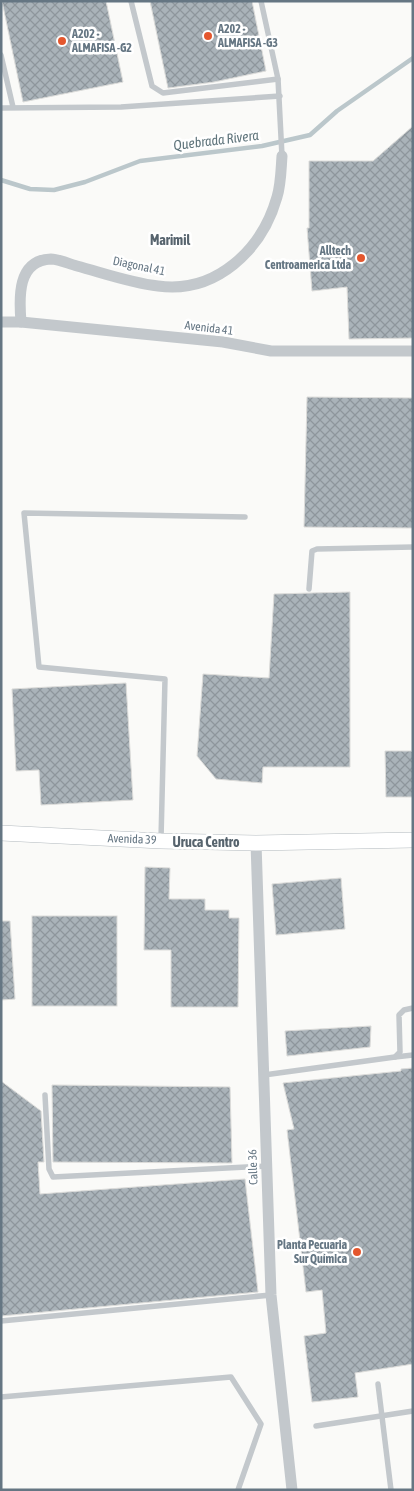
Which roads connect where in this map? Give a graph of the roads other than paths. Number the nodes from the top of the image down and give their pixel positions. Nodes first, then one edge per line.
1 (131, 1) edge
2 (261, 1) edge
3 (1, 55) edge
4 (278, 79) junction
5 (280, 96) junction
6 (14, 107) junction
7 (1, 108) edge
8 (282, 156) joint
9 (1, 322) edge
10 (21, 322) junction
11 (413, 351) edge
12 (245, 517) dead end
13 (413, 547) edge
14 (309, 589) dead end
15 (1, 833) edge
16 (413, 840) edge
17 (161, 841) junction
18 (256, 843) junction
19 (413, 1008) edge
20 (413, 1055) edge
21 (395, 1057) junction
22 (264, 1075) junction
23 (45, 1095) dead end
24 (267, 1166) junction
25 (271, 1295) junction
26 (1, 1321) edge
27 (378, 1384) dead end
28 (1, 1397) edge
29 (413, 1412) edge
30 (382, 1416) junction
31 (316, 1426) dead end
32 (238, 1490) edge
33 (292, 1490) edge
34 (392, 1490) edge

1 - 4 lane
2 - 4 lane
3 - 6 lane
4 - 5 lane
5 - 6 lane
5 - 8 lane
6 - 7 lane
8 - 10 street, Diagonal 41
9 - 10 street, Avenida 41
10 - 11 street, Avenida 41
12 - 17 lane
13 - 14 lane
15 - 17 main road, Avenida 39
16 - 18 main road, Avenida 39
17 - 18 main road, Avenida 39
18 - 22 street, Calle 36
19 - 21 lane
20 - 21 lane
21 - 22 lane
22 - 24 street, Calle 36
23 - 24 lane
24 - 25 street, Calle 36
25 - 26 lane
25 - 33 street, Calle 36
27 - 30 lane
28 - 32 lane
29 - 30 lane
30 - 31 lane
30 - 34 lane

